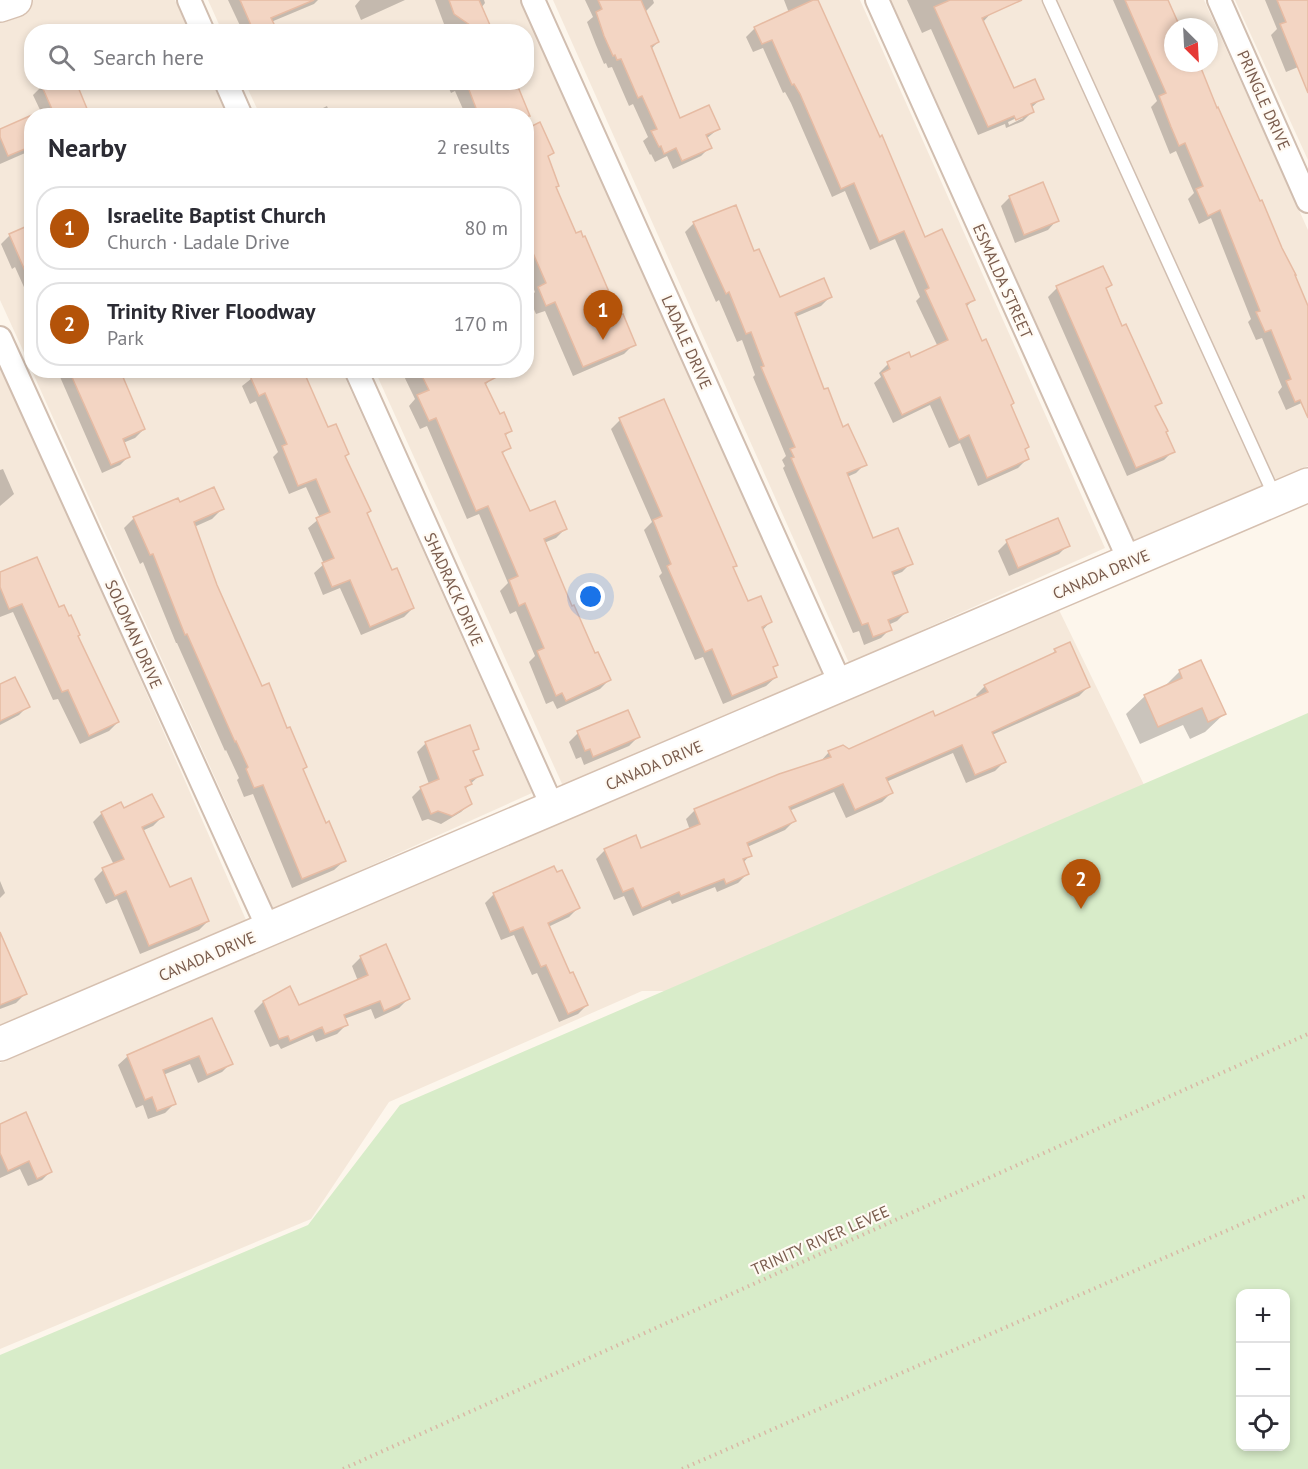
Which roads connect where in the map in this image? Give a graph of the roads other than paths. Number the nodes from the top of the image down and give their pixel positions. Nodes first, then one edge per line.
1 (15, 0) edge
2 (189, 0) edge
3 (533, 0) edge
4 (877, 0) edge
5 (1049, 0) edge
6 (1219, 0) edge
7 (0, 5) edge
8 (200, 24) edge
9 (230, 90) edge
10 (237, 108) edge
11 (1308, 201) edge
12 (0, 338) edge
13 (360, 378) edge
14 (1308, 485) edge
15 (1276, 499) junction
16 (1130, 562) junction
17 (841, 685) junction
18 (553, 808) junction
19 (269, 930) junction
20 (0, 1044) edge

1 - 7 street
2 - 8 street
3 - 17 street, LADALE DRIVE
4 - 16 street, ESMALDA STREET
5 - 15 lane
6 - 11 street, PRINGLE DRIVE
9 - 10 street
12 - 19 street, SOLOMAN DRIVE
13 - 18 street, SHADRACK DRIVE
14 - 15 street, CANADA DRIVE
15 - 16 street, CANADA DRIVE
16 - 17 street, CANADA DRIVE
17 - 18 street, CANADA DRIVE
18 - 19 street, CANADA DRIVE
19 - 20 street, CANADA DRIVE

